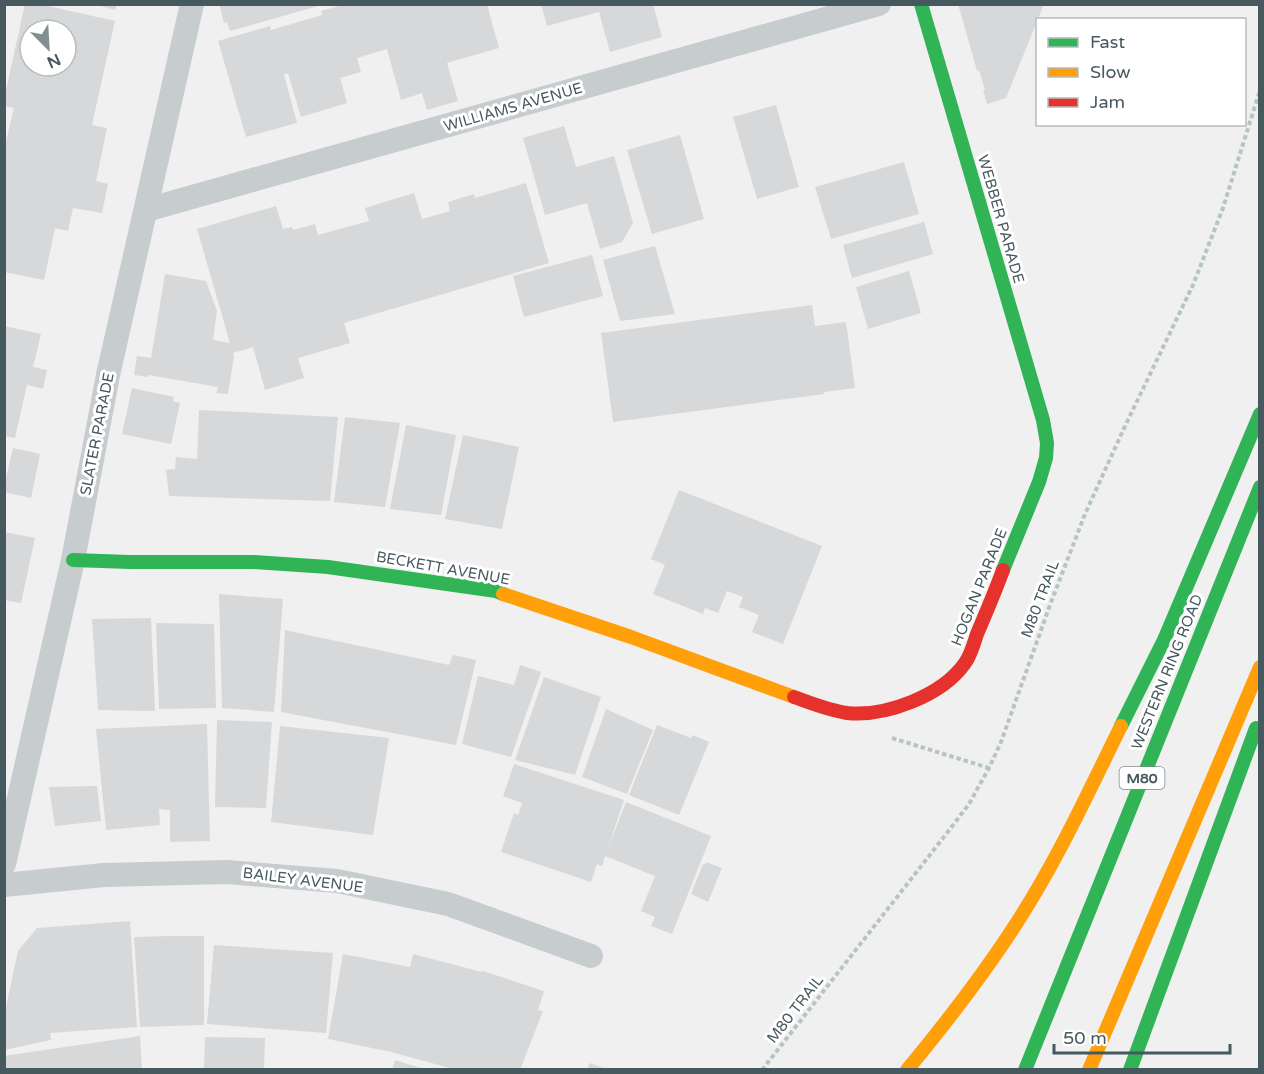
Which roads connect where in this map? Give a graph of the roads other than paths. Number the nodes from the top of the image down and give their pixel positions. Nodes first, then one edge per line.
1 (192, 4) edge
2 (879, 4) edge
3 (921, 4) edge
4 (146, 210) junction
5 (1260, 414) edge
6 (1047, 443) joint
7 (1260, 487) edge
8 (73, 560) junction
9 (1260, 667) edge
10 (896, 707) joint
11 (1260, 717) edge
12 (4, 864) edge
13 (4, 885) edge
14 (591, 956) dead end
15 (907, 1070) edge
16 (1025, 1070) edge
17 (1089, 1070) edge
18 (1130, 1070) edge

1 - 4 street, SLATER PARADE
2 - 4 street, WILLIAMS AVENUE
3 - 6 main road, WEBBER PARADE
4 - 8 street, SLATER PARADE
5 - 15 main road
6 - 10 main road, HOGAN PARADE
7 - 16 main road, WESTERN RING ROAD / M80
8 - 10 main road, BECKETT AVENUE
8 - 12 street, SLATER PARADE
9 - 17 main road
11 - 18 main road
13 - 14 street, BAILEY AVENUE

